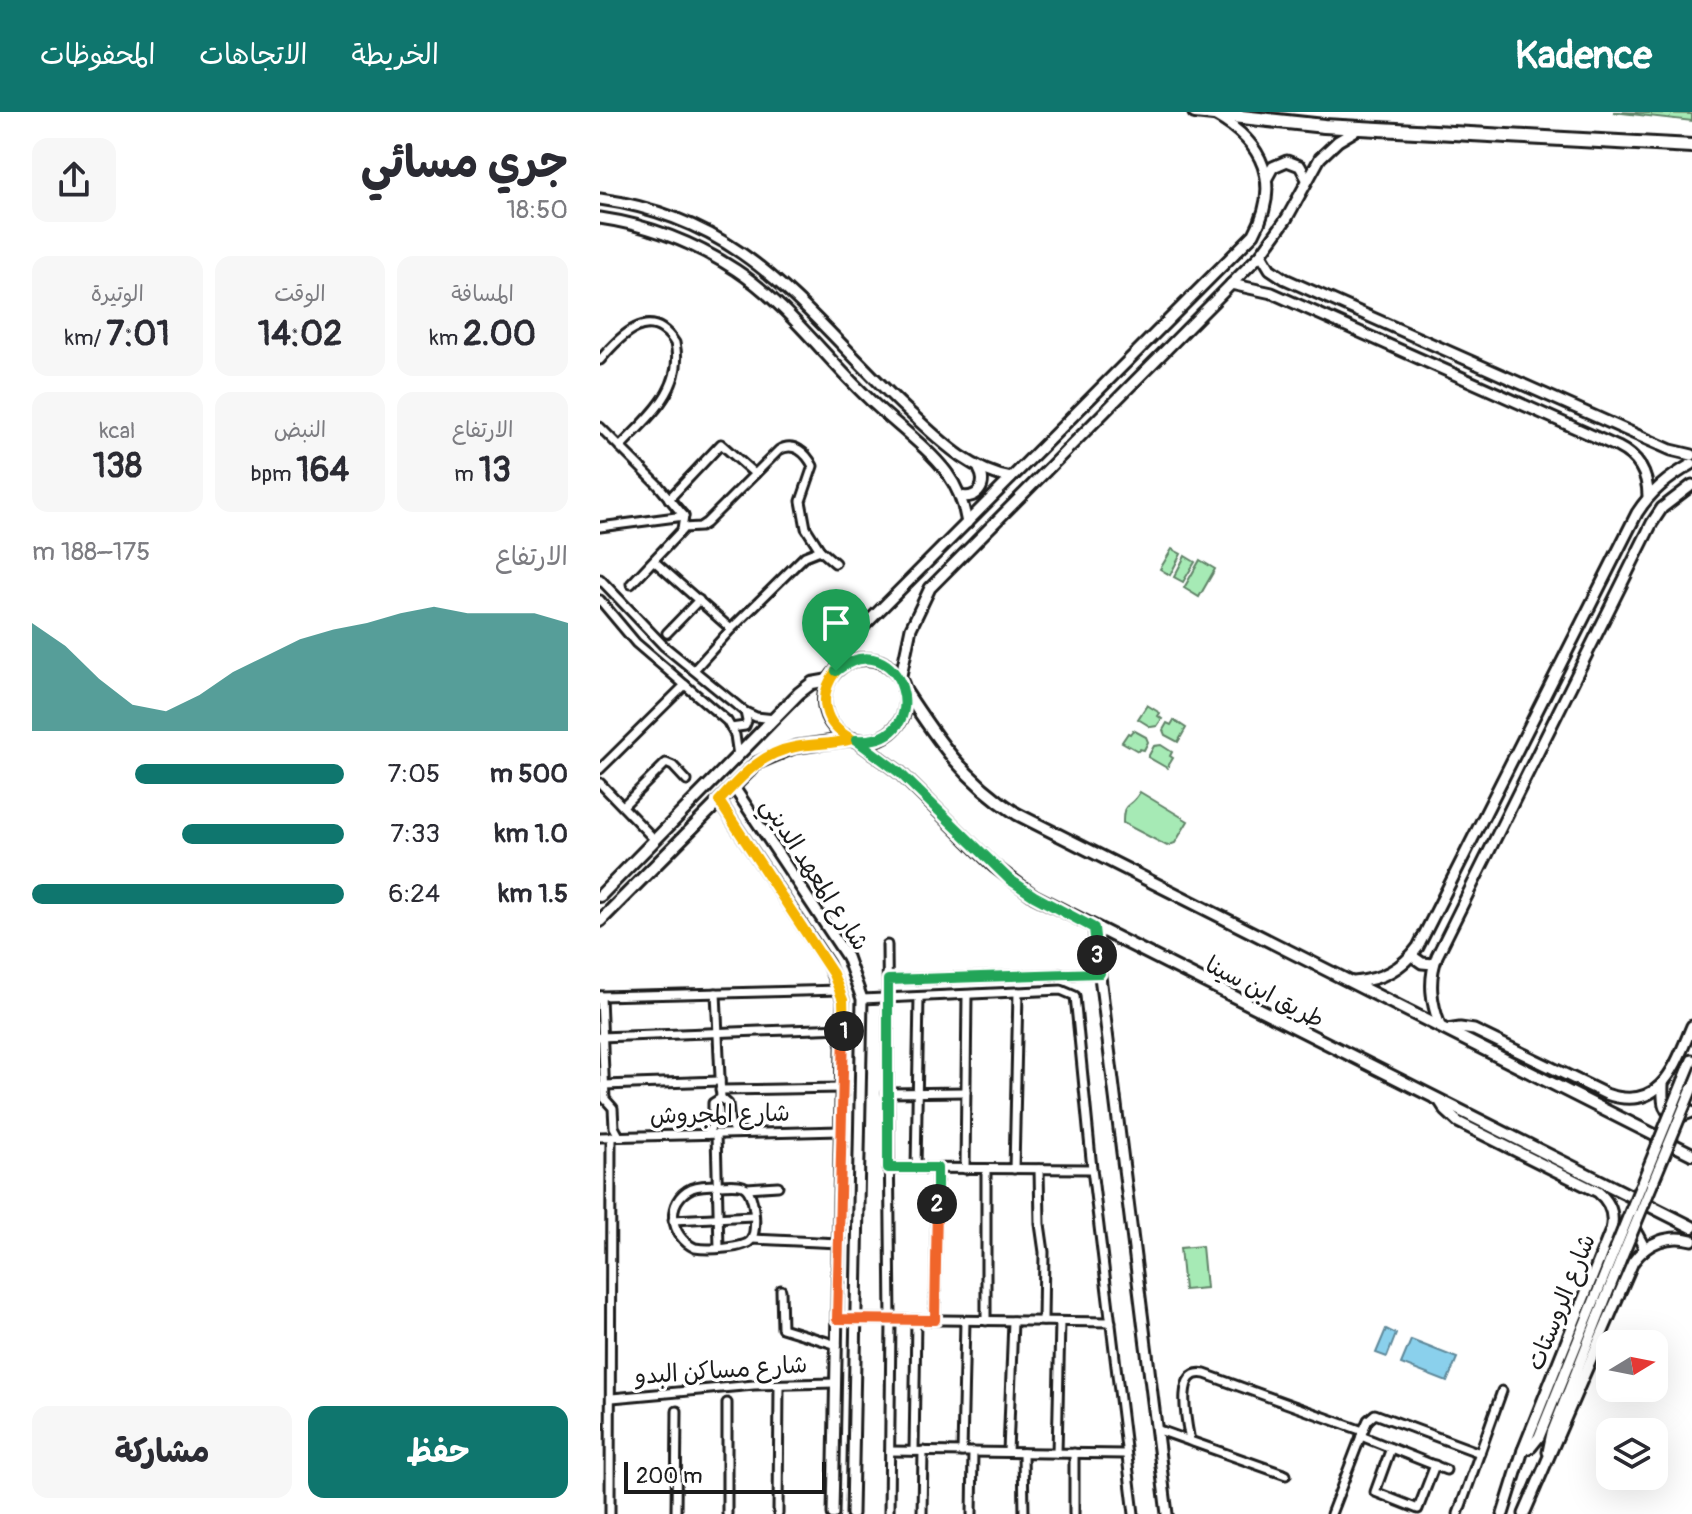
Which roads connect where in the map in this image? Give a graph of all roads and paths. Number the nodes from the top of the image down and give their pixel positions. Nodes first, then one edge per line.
1 (1195, 112) edge
2 (1216, 116) junction
3 (1360, 128) junction
4 (1692, 146) edge
5 (1307, 179) junction
6 (1267, 180) junction
7 (600, 199) edge
8 (600, 218) edge
9 (1261, 254) junction
10 (1285, 279) junction
11 (1231, 284) junction
12 (1272, 293) junction
13 (600, 360) edge
14 (600, 427) edge
15 (1638, 435) junction
16 (620, 447) junction
17 (1626, 451) junction
18 (1692, 455) edge
19 (1692, 464) edge
20 (979, 469) junction
21 (755, 474) junction
22 (1011, 478) junction
23 (1692, 485) edge
24 (960, 496) junction
25 (1648, 496) junction
26 (669, 499) junction
27 (684, 516) junction
28 (967, 523) junction
29 (600, 527) edge
30 (683, 528) junction
31 (820, 550) junction
32 (654, 561) junction
33 (835, 563) dead end
34 (600, 579) edge
35 (631, 584) dead end
36 (600, 600) edge
37 (699, 600) junction
38 (731, 629) junction
39 (667, 633) dead end
40 (694, 670) junction
41 (832, 676) junction
42 (902, 684) junction
43 (685, 685) junction
44 (745, 712) junction
45 (775, 719) junction
46 (731, 728) junction
47 (854, 740) junction
48 (738, 756) junction
49 (600, 769) edge
50 (687, 781) dead end
51 (600, 783) edge
52 (733, 786) junction
53 (719, 801) junction
54 (623, 806) junction
55 (655, 840) junction
56 (600, 896) edge
57 (600, 921) edge
58 (1094, 928) junction
59 (887, 945) dead end
60 (1412, 956) junction
61 (1434, 964) junction
62 (1100, 973) junction
63 (888, 980) junction
64 (1354, 982) junction
65 (840, 990) junction
66 (1018, 992) junction
67 (716, 993) junction
68 (967, 995) junction
69 (600, 996) edge
70 (888, 997) junction
71 (919, 997) junction
72 (862, 999) junction
73 (1692, 1026) edge
74 (844, 1028) junction
75 (1443, 1028) junction
76 (718, 1033) junction
77 (601, 1037) edge
78 (1692, 1060) edge
79 (1663, 1083) junction
80 (604, 1085) junction
81 (1688, 1085) edge
82 (842, 1088) junction
83 (720, 1090) junction
84 (966, 1092) junction
85 (887, 1093) junction
86 (917, 1093) junction
87 (602, 1098) edge
88 (1439, 1100) junction
89 (1692, 1112) edge
90 (840, 1131) junction
91 (736, 1133) junction
92 (712, 1134) junction
93 (615, 1136) junction
94 (600, 1137) edge
95 (1692, 1154) edge
96 (600, 1155) edge
97 (611, 1156) junction
98 (840, 1166) junction
99 (858, 1166) junction
100 (888, 1168) junction
101 (916, 1168) junction
102 (937, 1168) junction
103 (965, 1169) junction
104 (986, 1169) junction
105 (1014, 1169) junction
106 (1039, 1169) junction
107 (1092, 1169) junction
108 (718, 1185) junction
109 (778, 1186) dead end
110 (747, 1188) junction
111 (753, 1216) junction
112 (718, 1218) junction
113 (673, 1220) junction
114 (1613, 1222) junction
115 (600, 1225) edge
116 (611, 1225) junction
117 (1692, 1227) edge
118 (752, 1239) junction
119 (1692, 1240) edge
120 (839, 1243) junction
121 (719, 1248) junction
122 (1645, 1249) junction
123 (1617, 1255) junction
124 (781, 1290) dead end
125 (837, 1319) junction
126 (854, 1319) junction
127 (891, 1320) junction
128 (916, 1320) junction
129 (935, 1320) junction
130 (965, 1321) junction
131 (986, 1321) junction
132 (1013, 1321) junction
133 (1043, 1321) junction
134 (1060, 1322) junction
135 (1111, 1322) junction
136 (600, 1328) edge
137 (612, 1328) junction
138 (837, 1345) junction
139 (834, 1383) junction
140 (779, 1385) junction
141 (1502, 1391) dead end
142 (612, 1398) junction
143 (727, 1403) dead end
144 (677, 1411) dead end
145 (1156, 1429) junction
146 (600, 1434) edge
147 (612, 1434) junction
148 (1362, 1434) junction
149 (1190, 1441) junction
150 (835, 1446) junction
151 (853, 1446) junction
152 (1391, 1448) junction
153 (1523, 1450) junction
154 (890, 1451) junction
155 (919, 1451) junction
156 (962, 1452) junction
157 (973, 1452) junction
158 (1008, 1452) junction
159 (1023, 1453) junction
160 (1057, 1453) junction
161 (1074, 1453) junction
162 (1480, 1453) junction
163 (1126, 1454) junction
164 (1548, 1459) junction
165 (1435, 1465) junction
166 (1446, 1470) dead end
167 (1286, 1475) dead end
168 (1332, 1512) edge
169 (610, 1514) edge
170 (676, 1514) edge
171 (727, 1514) edge
172 (778, 1514) edge
173 (833, 1514) edge
174 (852, 1514) edge
175 (889, 1514) edge
176 (922, 1514) edge
177 (972, 1514) edge
178 (1024, 1514) edge
179 (1074, 1514) edge
180 (1134, 1514) edge
181 (1167, 1514) edge
182 (1343, 1514) edge
183 (1458, 1514) edge
184 (1503, 1514) edge
185 (1524, 1514) edge

1 - 2 highway
2 - 3 highway
2 - 6 street
3 - 4 highway
3 - 5 street
5 - 6 street
5 - 9 street
6 - 22 street
7 - 20 street
8 - 24 street
9 - 10 street
9 - 11 street
10 - 12 street
10 - 15 street
11 - 12 street
11 - 42 street
12 - 17 street
13 - 16 street
14 - 16 street
15 - 17 street
15 - 18 street
16 - 26 street
17 - 25 street
19 - 25 street
20 - 22 street
20 - 24 street
21 - 26 street
21 - 30 street
21 - 31 street
22 - 28 street
23 - 61 street
24 - 28 street
25 - 60 street
26 - 27 street
27 - 29 street
27 - 30 street
28 - 41 street
30 - 32 street
31 - 33 street
31 - 38 street
32 - 35 street
32 - 37 street
34 - 40 street
36 - 43 street
37 - 38 street
37 - 39 street
38 - 40 street
40 - 44 street
41 - 42 main road
41 - 45 main road
41 - 47 main road
42 - 47 main road
42 - 64 main road, طريق ابن سينا
43 - 46 street
43 - 49 street
44 - 45 street
44 - 46 street
45 - 48 main road
46 - 48 street
47 - 52 main road
47 - 58 main road, طريق ابن سينا
48 - 55 main road
50 - 54 street
51 - 54 street
52 - 53 main road
52 - 72 street, شارع المعهد الديني
53 - 57 main road
53 - 65 street, شارع المعهد الديني
54 - 55 street
55 - 56 main road
58 - 62 street
58 - 88 main road, طريق ابن سينا
59 - 63 street
60 - 61 street
60 - 64 street
61 - 75 street
62 - 63 street
62 - 145 street
63 - 70 street
64 - 75 main road, طريق ابن سينا
65 - 67 street, شارع المعهد الديني
65 - 74 street, شارع المعهد الديني
66 - 68 street
66 - 105 street
66 - 107 street
67 - 69 street, شارع المعهد الديني
67 - 76 street
68 - 71 street
68 - 84 street
69 - 77 street
70 - 71 street
70 - 72 street
70 - 85 street
71 - 86 street
72 - 99 street, شارع المعهد الديني
73 - 79 street
74 - 76 street
74 - 82 street, شارع المعهد الديني
75 - 79 street
75 - 95 main road, طريق ابن سينا
76 - 77 street
76 - 83 street
77 - 80 street
78 - 81 street
79 - 89 street
80 - 83 street
80 - 87 street
81 - 123 street, bridge
82 - 83 street
82 - 90 street, شارع المعهد الديني
83 - 91 street
83 - 92 street
84 - 86 street
84 - 103 street
85 - 86 street
85 - 100 street
86 - 101 street
87 - 93 street
88 - 114 street, شارع الروستات
88 - 117 main road, طريق ابن سينا
90 - 91 street, شارع المجروش
90 - 98 street, شارع المعهد الديني
91 - 92 street, شارع المجروش
92 - 93 street, شارع المجروش
92 - 108 street
93 - 94 street, شارع المجروش
93 - 97 street
96 - 97 street
97 - 116 street
98 - 99 street
98 - 120 street, شارع المعهد الديني
99 - 126 street, شارع المعهد الديني
100 - 101 street
100 - 127 street
101 - 102 street
102 - 103 street
102 - 129 street
103 - 104 street
104 - 105 street
104 - 131 street
105 - 106 street
106 - 107 street
106 - 133 street
107 - 135 street
108 - 110 street
108 - 112 street
108 - 113 street
109 - 110 street
110 - 111 street
111 - 112 street
111 - 118 street
112 - 113 street
112 - 121 street
113 - 121 street
114 - 122 street
114 - 153 street, شارع الروستات
115 - 116 street
116 - 137 street
118 - 120 street
118 - 121 street
119 - 122 street
120 - 125 street, شارع المعهد الديني
122 - 164 street, شارع الروستات
123 - 153 street
123 - 164 street
124 - 138 street
125 - 126 street
125 - 138 street, شارع المعهد الديني
126 - 127 street
126 - 151 street, شارع المعهد الديني
127 - 128 street
127 - 154 street
128 - 129 street
128 - 155 street
129 - 130 street
130 - 131 street
130 - 156 street
131 - 132 street
132 - 133 street
132 - 158 street
133 - 134 street
134 - 135 street
134 - 160 street
135 - 163 street
136 - 137 street
137 - 142 street
138 - 139 street, شارع المعهد الديني
139 - 140 street, شارع مساكن البدو
139 - 150 street, شارع المعهد الديني
140 - 142 street, شارع مساكن البدو
140 - 172 street
141 - 162 street
142 - 147 street
143 - 171 street
144 - 170 street
145 - 149 street
145 - 181 street
146 - 147 street
147 - 169 street
148 - 149 street
148 - 152 street
148 - 162 street
148 - 168 street
149 - 167 street
150 - 151 street
150 - 173 street, شارع المعهد الديني
151 - 174 street, شارع المعهد الديني
152 - 165 street
152 - 165 street
153 - 184 street, شارع الروستات
154 - 155 street
154 - 175 street
155 - 156 street
155 - 176 street
156 - 157 street
157 - 158 street
157 - 177 street
158 - 159 street
159 - 160 street
159 - 178 street
160 - 161 street
161 - 163 street
161 - 179 street
162 - 183 street
163 - 180 street
164 - 185 street, شارع الروستات
165 - 166 street
168 - 182 street

